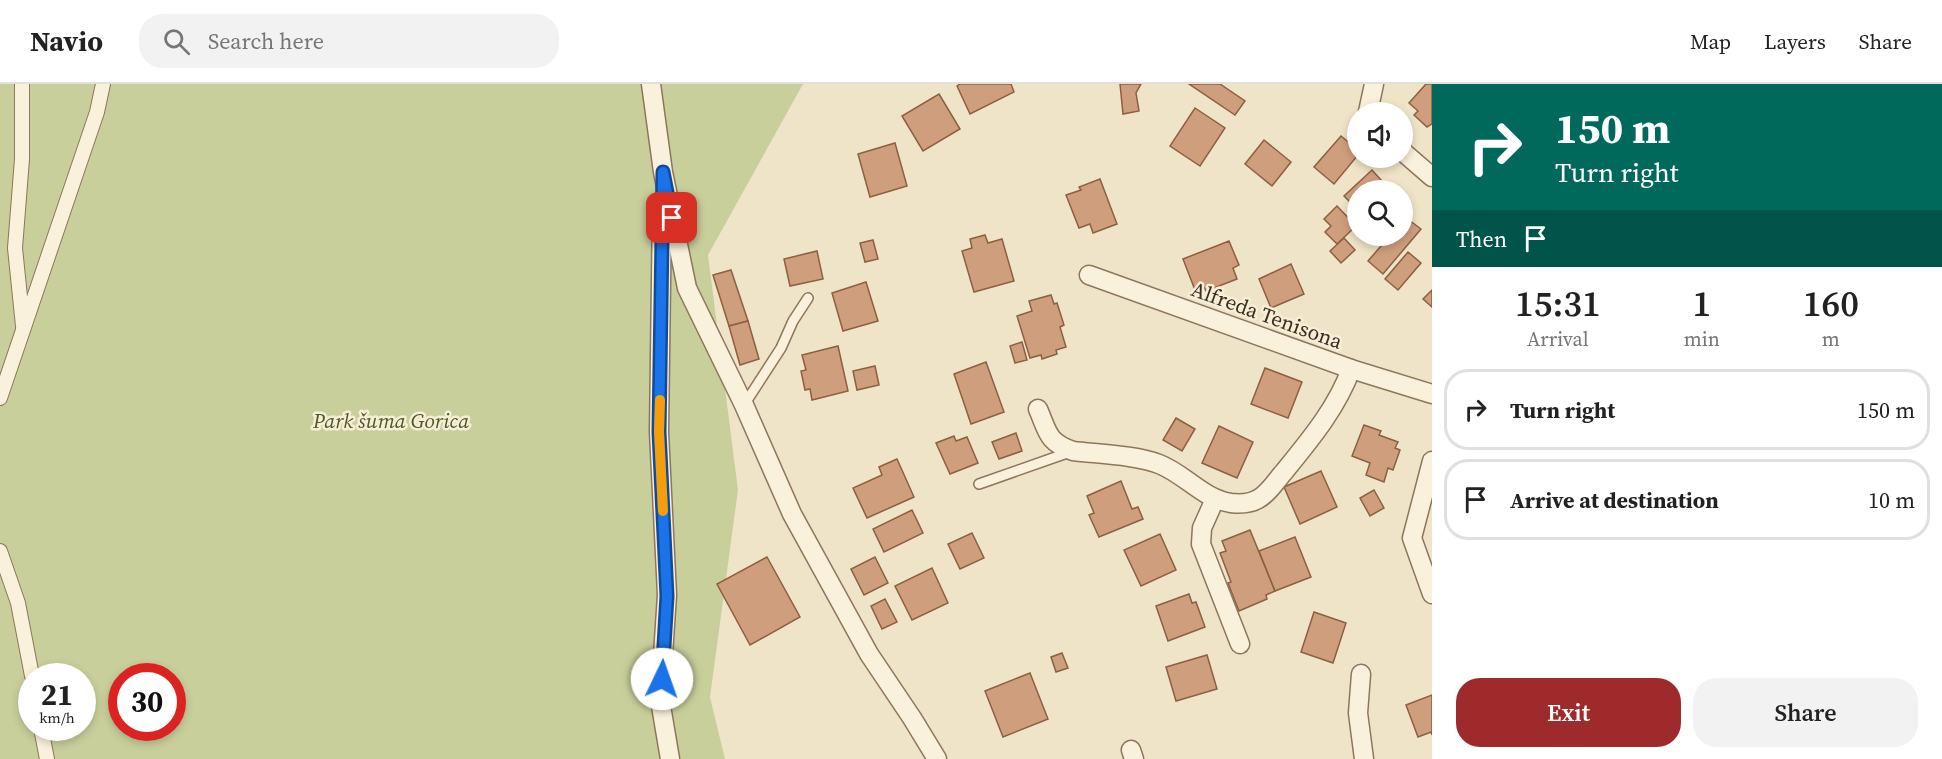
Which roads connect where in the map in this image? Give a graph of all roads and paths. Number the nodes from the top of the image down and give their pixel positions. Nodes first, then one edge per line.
1 (22, 84) edge
2 (103, 84) edge
3 (651, 84) edge
4 (1374, 84) edge
5 (1370, 102) edge
6 (1413, 161) edge
7 (663, 172) junction
8 (1432, 177) edge
9 (1089, 274) dead end
10 (808, 298) dead end
11 (24, 332) junction
12 (1351, 369) junction
13 (1432, 394) edge
14 (0, 399) edge
15 (744, 405) junction
16 (1038, 409) dead end
17 (1073, 451) junction
18 (1432, 461) edge
19 (980, 484) dead end
20 (1215, 499) junction
21 (0, 551) edge
22 (1432, 594) edge
23 (1240, 644) dead end
24 (30, 663) edge
25 (1361, 674) dead end
26 (44, 741) edge
27 (47, 759) edge
28 (670, 759) edge
29 (937, 759) edge
30 (1364, 759) edge

1 - 11 street
2 - 11 street
3 - 7 street
4 - 5 street
6 - 8 street
7 - 15 street
7 - 28 street
9 - 12 street, Alfreda Tenisona
10 - 15 lane
11 - 14 street
12 - 13 street, Alfreda Tenisona
12 - 20 street
15 - 29 street
16 - 17 street
17 - 19 lane
17 - 20 street
18 - 22 street
20 - 23 street
21 - 24 street
25 - 30 street
26 - 27 street

